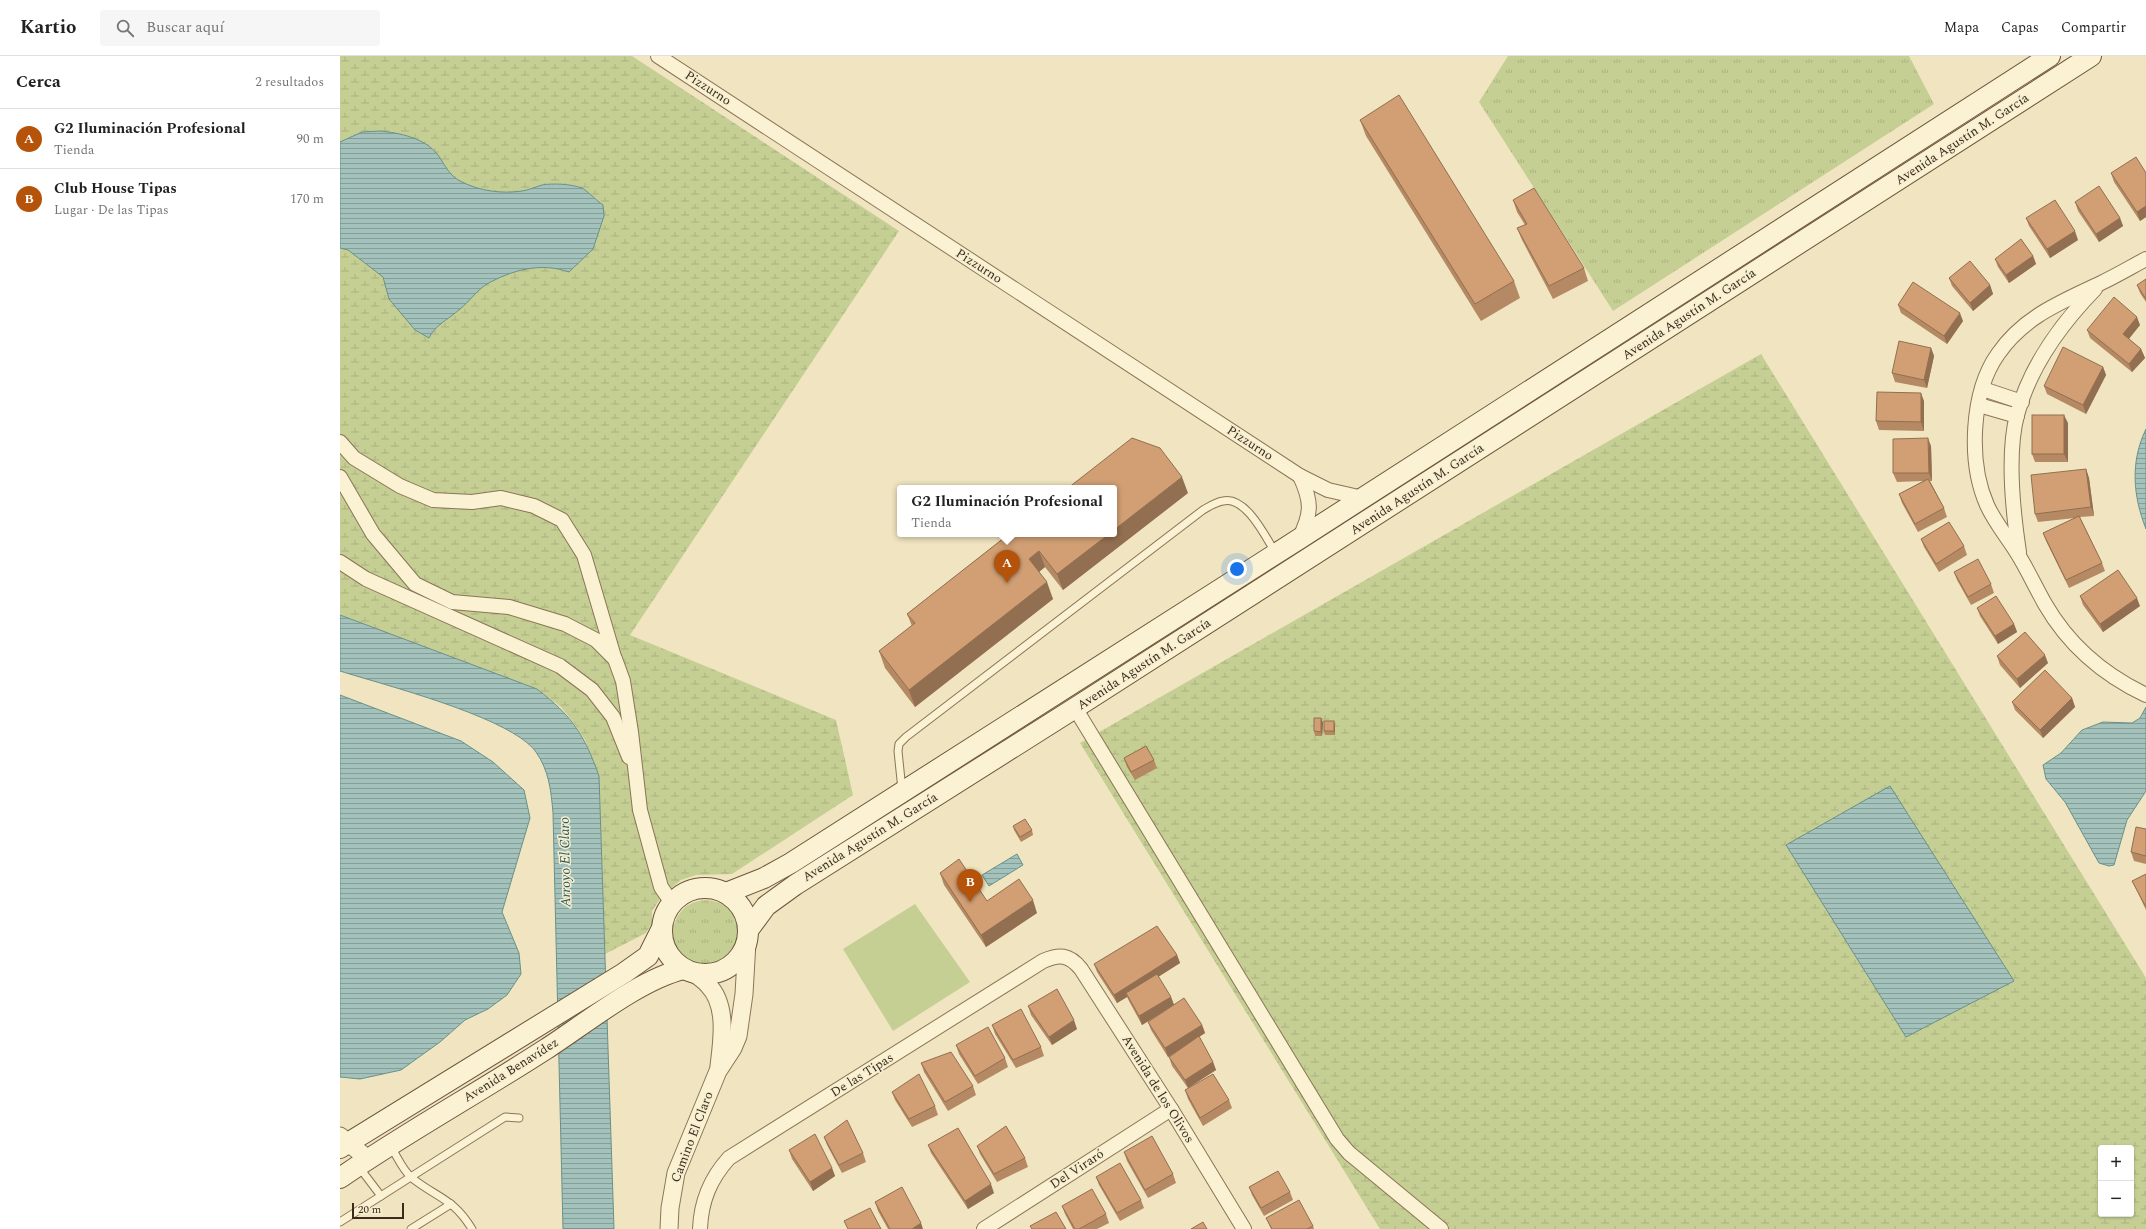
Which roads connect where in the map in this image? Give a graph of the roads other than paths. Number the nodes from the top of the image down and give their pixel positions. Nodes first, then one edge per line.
1 (658, 56) edge
2 (2050, 56) edge
3 (2091, 56) edge
4 (2146, 259) edge
5 (2100, 284) junction
6 (1983, 389) junction
7 (2022, 402) junction
8 (1979, 405) junction
9 (2017, 416) junction
10 (340, 442) edge
11 (340, 476) edge
12 (1300, 476) junction
13 (1363, 498) junction
14 (1299, 539) junction
15 (1276, 554) junction
16 (2019, 556) junction
17 (340, 562) edge
18 (615, 659) junction
19 (2142, 693) edge
20 (1075, 708) junction
21 (636, 774) junction
22 (902, 792) junction
23 (726, 892) junction
24 (672, 903) junction
25 (662, 930) junction
26 (748, 935) junction
27 (1065, 956) joint
28 (689, 971) junction
29 (718, 1071) junction
30 (1171, 1109) junction
31 (519, 1118) dead end
32 (343, 1142) edge
33 (390, 1145) junction
34 (363, 1162) junction
35 (410, 1177) junction
36 (340, 1178) edge
37 (381, 1196) junction
38 (451, 1204) junction
39 (340, 1222) edge
40 (411, 1229) edge
41 (472, 1229) edge
42 (669, 1229) edge
43 (700, 1229) edge
44 (984, 1229) edge
45 (1244, 1229) edge
46 (1441, 1229) edge

1 - 12 street, Pizzurno
2 - 13 main road, Avenida Agustín M. García
3 - 20 main road, Avenida Agustín M. García
4 - 5 street
5 - 6 street
5 - 7 street
6 - 7 street
6 - 8 street
7 - 9 street
8 - 9 street
8 - 16 street
9 - 16 street
10 - 18 street
11 - 18 street
12 - 13 street, Pizzurno
12 - 14 street
13 - 14 main road, Avenida Agustín M. García
14 - 15 main road, Avenida Agustín M. García
15 - 22 main road, Avenida Agustín M. García
15 - 22 lane
16 - 19 street
17 - 21 street
18 - 21 street
20 - 26 main road, Avenida Agustín M. García
20 - 46 street
21 - 24 street
22 - 23 main road, Avenida Agustín M. García
23 - 24 main road
23 - 26 main road
24 - 25 main road
25 - 28 main road
25 - 32 main road, Avenida Benavídez
26 - 28 main road
26 - 29 street, Camino El Claro
27 - 30 street, Avenida de los Olivos
27 - 43 street, De las Tipas
28 - 29 street, Camino El Claro
28 - 33 main road, Avenida Benavídez
29 - 42 street, Camino El Claro
30 - 44 street, Del Viraró
30 - 45 street, Avenida de los Olivos
31 - 35 lane
32 - 34 street
33 - 34 main road, Avenida Benavídez
33 - 35 lane
34 - 36 main road, Avenida Benavídez
34 - 37 lane
35 - 37 lane
35 - 38 lane
37 - 39 lane
38 - 40 lane
38 - 41 lane

